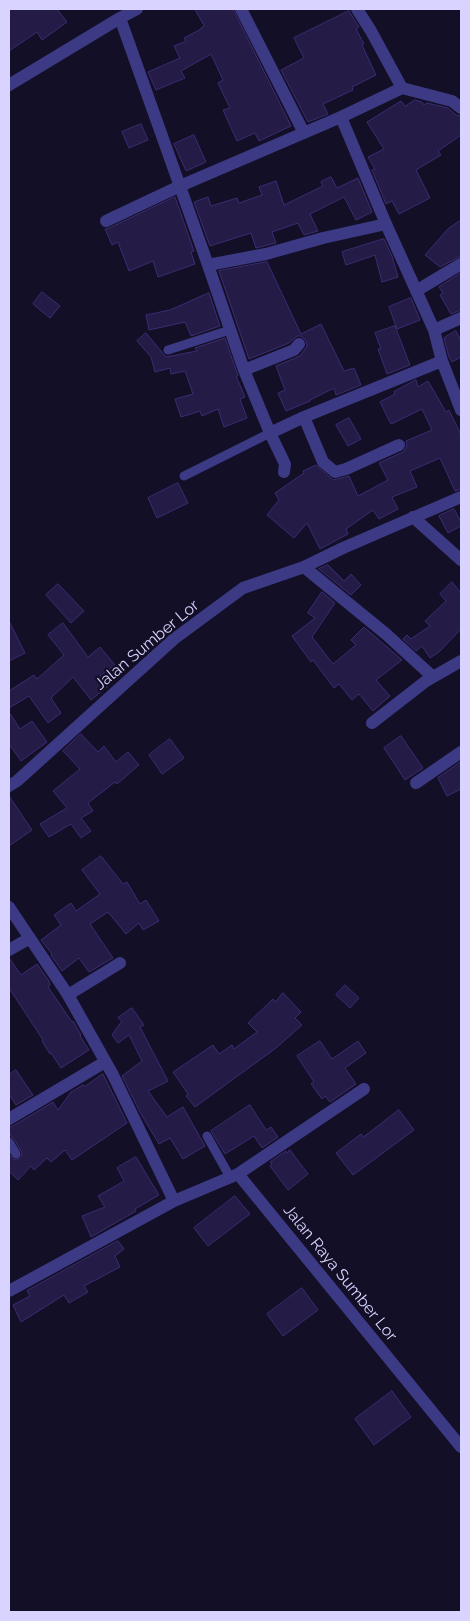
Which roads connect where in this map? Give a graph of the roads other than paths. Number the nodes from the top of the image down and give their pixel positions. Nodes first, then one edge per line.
1 (137, 9) edge
2 (241, 9) edge
3 (357, 9) edge
4 (120, 18) junction
5 (9, 85) edge
6 (402, 88) junction
7 (458, 101) edge
8 (342, 117) junction
9 (304, 134) junction
10 (180, 186) junction
11 (106, 221) dead end
12 (386, 224) junction
13 (461, 264) edge
14 (208, 265) junction
15 (416, 291) junction
16 (461, 318) edge
17 (230, 330) junction
18 (434, 330) junction
19 (299, 344) dead end
20 (168, 350) dead end
21 (442, 361) junction
22 (244, 370) junction
23 (461, 410) edge
24 (304, 416) junction
25 (270, 433) junction
26 (399, 446) dead end
27 (284, 472) dead end
28 (184, 476) dead end
29 (461, 497) edge
30 (413, 517) junction
31 (461, 560) edge
32 (304, 567) junction
33 (461, 662) edge
34 (433, 677) junction
35 (372, 723) dead end
36 (461, 752) edge
37 (416, 783) dead end
38 (9, 786) edge
39 (9, 907) edge
40 (30, 938) junction
41 (9, 950) edge
42 (120, 963) dead end
43 (68, 995) junction
44 (105, 1062) junction
45 (364, 1089) dead end
46 (9, 1119) edge
47 (207, 1136) dead end
48 (9, 1142) edge
49 (16, 1154) dead end
50 (234, 1175) junction
51 (174, 1201) junction
52 (9, 1291) edge
53 (461, 1447) edge

1 - 4 street
2 - 9 street
3 - 6 street
4 - 5 street
4 - 10 street
6 - 7 street
6 - 8 street
8 - 9 street
8 - 12 street
9 - 10 street
10 - 11 street
10 - 14 street
12 - 14 street
12 - 15 street
13 - 15 street
14 - 17 street
15 - 18 street
16 - 18 street
17 - 20 lane
17 - 22 street
18 - 21 street
19 - 22 street
21 - 23 street
21 - 24 street
22 - 25 street
24 - 25 street
24 - 26 street
25 - 27 street
25 - 28 lane
29 - 30 street, Jalan Sumber Lor
30 - 31 street
30 - 32 street, Jalan Sumber Lor
32 - 34 street
32 - 38 street, Jalan Sumber Lor
33 - 34 street
34 - 35 street
36 - 37 street
39 - 40 street
40 - 41 street
40 - 43 street
42 - 43 street
43 - 44 street
44 - 46 street
44 - 51 street
45 - 50 street
47 - 50 lane
48 - 49 lane
50 - 51 street
50 - 53 street, Jalan Raya Sumber Lor
51 - 52 street

